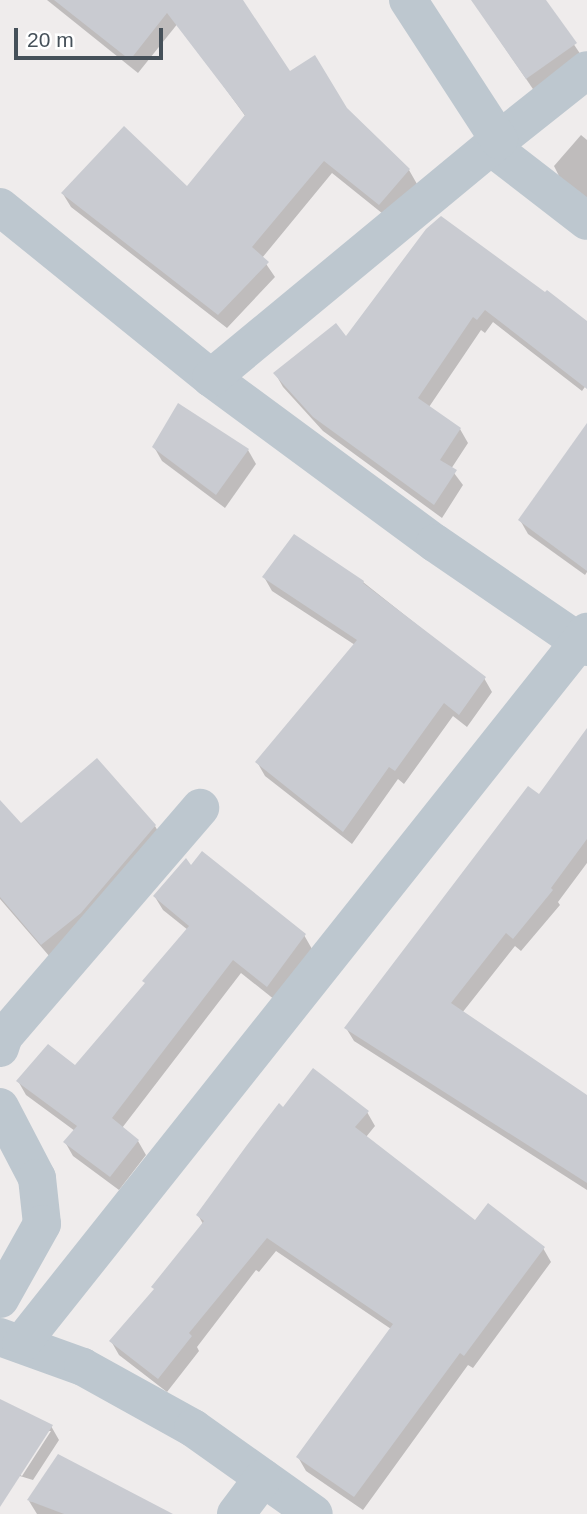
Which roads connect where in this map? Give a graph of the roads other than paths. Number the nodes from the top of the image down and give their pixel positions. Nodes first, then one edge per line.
1 (408, 0) edge
2 (587, 70) edge
3 (495, 144) junction
4 (0, 207) edge
5 (587, 221) edge
6 (211, 379) junction
7 (584, 640) edge
8 (200, 808) dead end
9 (0, 1048) edge
10 (0, 1107) edge
11 (0, 1299) edge
12 (10, 1341) edge
13 (263, 1478) junction
14 (236, 1514) edge
15 (314, 1514) edge

1 - 3 street
2 - 3 street
3 - 5 street
3 - 6 street
4 - 6 street
6 - 7 street
7 - 12 street
8 - 9 street
10 - 11 street
12 - 13 street
13 - 14 street
13 - 15 street

